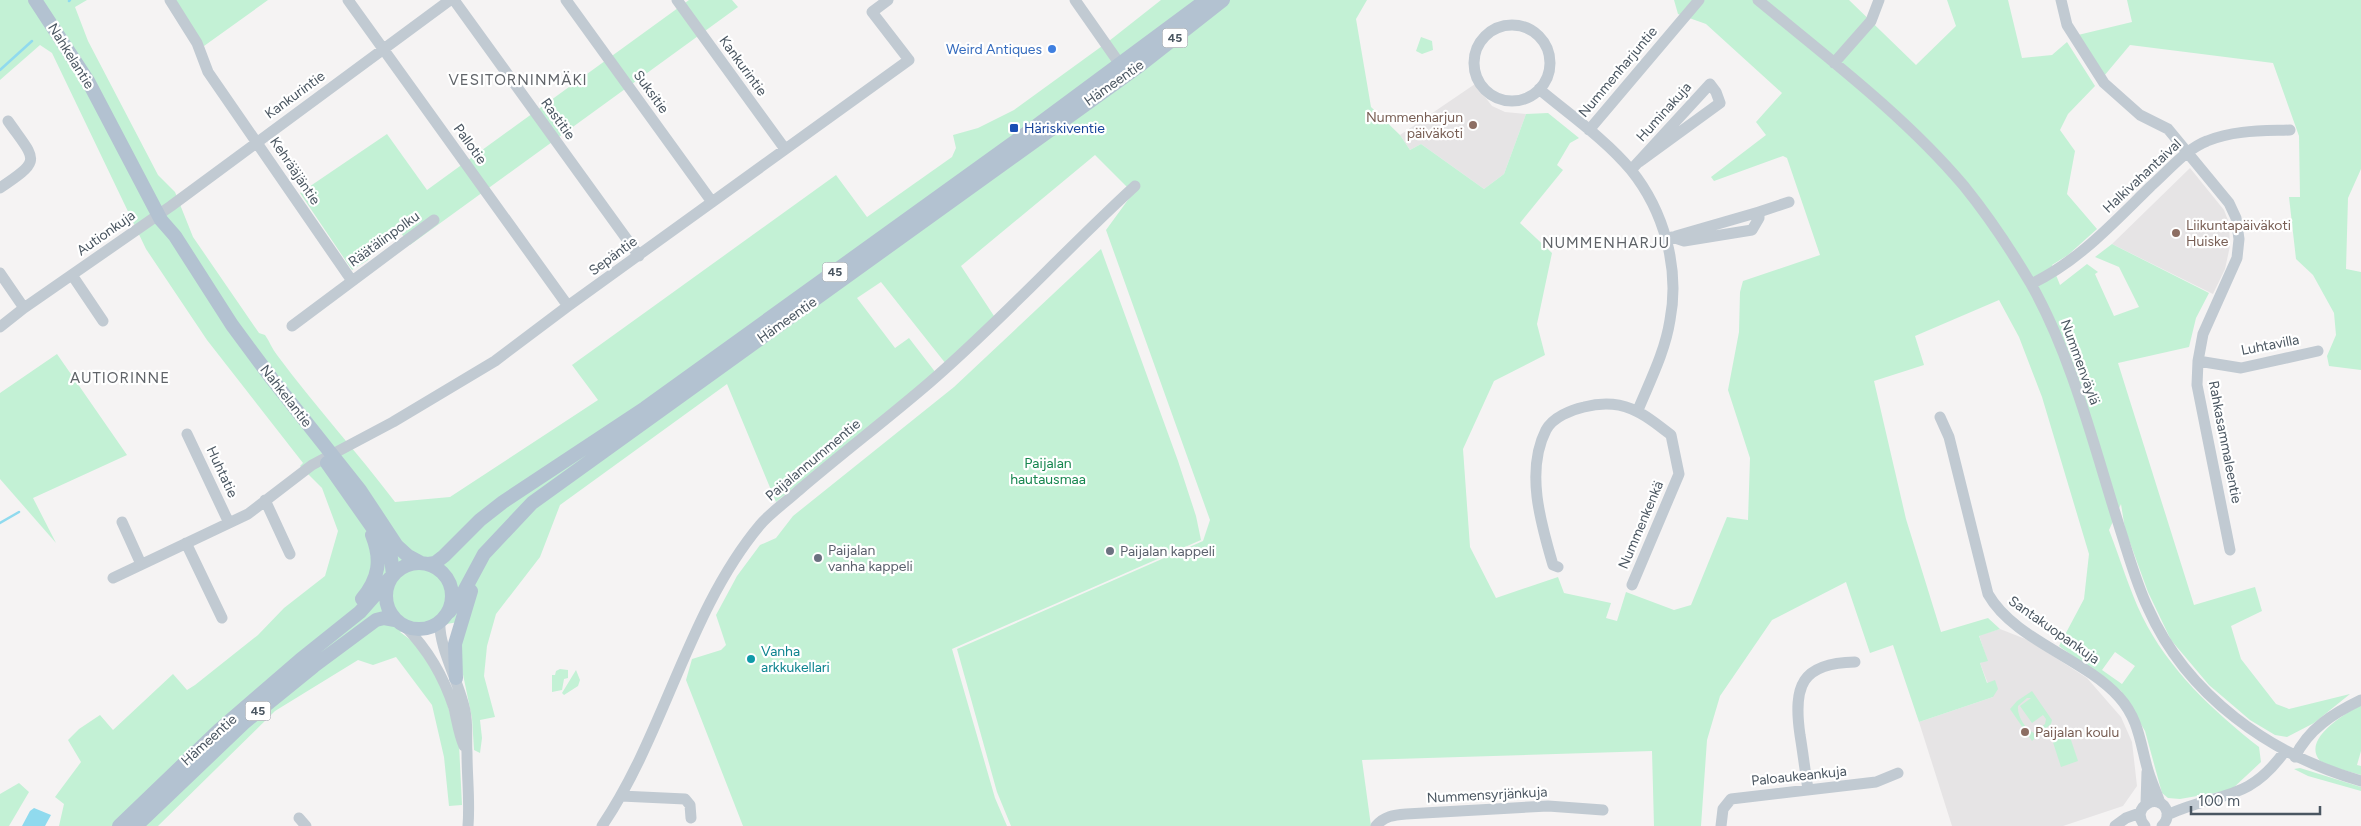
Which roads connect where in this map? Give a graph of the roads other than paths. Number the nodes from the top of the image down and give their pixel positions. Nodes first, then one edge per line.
1 (35, 0) edge
2 (170, 0) edge
3 (348, 0) edge
4 (452, 0) edge
5 (566, 0) edge
6 (677, 0) edge
7 (888, 0) edge
8 (1075, 0) edge
9 (1206, 0) edge
10 (1223, 0) edge
11 (1699, 0) edge
12 (1758, 0) edge
13 (1879, 0) edge
14 (2061, 0) edge
15 (383, 49) junction
16 (1834, 63) junction
17 (1123, 69) junction
18 (1539, 89) junction
19 (8, 121) dead end
20 (1589, 130) junction
21 (2290, 130) dead end
22 (256, 141) junction
23 (786, 150) junction
24 (2189, 152) junction
25 (1635, 166) junction
26 (1136, 186) dead end
27 (0, 188) edge
28 (712, 202) junction
29 (1789, 202) dead end
30 (159, 217) junction
31 (434, 220) dead end
32 (1669, 238) junction
33 (639, 256) junction
34 (0, 273) edge
35 (72, 275) junction
36 (352, 281) junction
37 (2031, 284) junction
38 (568, 306) junction
39 (24, 308) junction
40 (103, 321) dead end
41 (292, 326) dead end
42 (0, 327) edge
43 (2318, 351) dead end
44 (2198, 361) junction
45 (1638, 410) junction
46 (1940, 417) dead end
47 (187, 434) dead end
48 (328, 457) junction
49 (265, 500) junction
50 (366, 518) junction
51 (122, 522) dead end
52 (229, 523) junction
53 (186, 543) junction
54 (494, 543) junction
55 (2230, 550) dead end
56 (290, 554) dead end
57 (141, 564) junction
58 (424, 564) junction
59 (1558, 567) dead end
60 (392, 576) junction
61 (113, 578) dead end
62 (1632, 585) dead end
63 (445, 617) junction
64 (222, 618) dead end
65 (348, 622) junction
66 (400, 622) junction
67 (1855, 662) dead end
68 (456, 678) junction
69 (2361, 700) edge
70 (466, 751) junction
71 (2290, 754) junction
72 (2147, 768) junction
73 (1898, 773) dead end
74 (2361, 781) edge
75 (1808, 789) junction
76 (621, 796) junction
77 (1603, 810) dead end
78 (2163, 817) edge
79 (691, 818) dead end
80 (2141, 818) edge
81 (120, 826) edge
82 (136, 826) edge
83 (468, 826) edge
84 (602, 826) edge
85 (1376, 826) edge
86 (1721, 826) edge
87 (2115, 826) edge

1 - 30 main road, Nahkelantie
2 - 22 street, Kehrääjäntie
3 - 15 street, Pallotie
4 - 15 street, Kankurintie
4 - 33 street, Rastitie
5 - 28 street, Suksitie
6 - 23 street, Kankurintie
7 - 23 street, Sepäntie
8 - 17 street
9 - 17 main road, Hämeentie / 45
10 - 17 main road, Hämeentie / 45
11 - 20 street, Nummenharjuntie
12 - 16 street, Nummenväylä
13 - 16 street
14 - 24 street, Rahkasammaleentie
15 - 22 street, Kankurintie
15 - 38 street, Pallotie
16 - 37 street, Nummenväylä
17 - 54 main road, Hämeentie / 45
17 - 58 main road, Hämeentie / 45
18 - 18 street
18 - 20 street
19 - 27 street
20 - 25 street, Nummenharjuntie
21 - 24 street, Halkivahantaival
22 - 30 street, Kankurintie
22 - 36 street, Kehrääjäntie
23 - 28 street, Sepäntie
24 - 37 street, Halkivahantaival
24 - 44 street, Rahkasammaleentie
25 - 25 street, Huminakuja
25 - 32 street, Nummenharjuntie
26 - 76 street, Paijalannummentie
28 - 33 street, Sepäntie
29 - 32 street
30 - 35 street, Autionkuja
30 - 48 main road, Nahkelantie
31 - 36 street, Räätälinpolku
32 - 45 street, Nummenharjuntie
33 - 38 street, Sepäntie
34 - 39 street
35 - 39 street, Autionkuja
35 - 40 street, Autionkuja
36 - 41 street, Räätälinpolku
37 - 71 street, Nummenväylä
38 - 48 street, Sepäntie
39 - 42 street, Autionkuja
43 - 44 street, Luhtavilla
44 - 55 street, Rahkasammaleentie
45 - 59 street, Nummenkenkä
45 - 62 street, Nummenkenkä
46 - 72 street, Santakuopankuja
47 - 52 street, Huhtatie
48 - 49 street, Huhtatie
48 - 50 main road, Nahkelantie
48 - 58 main road, Nahkelantie
49 - 52 street, Huhtatie
49 - 56 street
50 - 60 main road, Nahkelantie
50 - 65 main road
51 - 57 street
52 - 53 street, Huhtatie
53 - 57 street, Huhtatie
53 - 64 street
54 - 63 main road, Hämeentie / 45
54 - 68 main road
57 - 61 street, Huhtatie
58 - 60 main road, 45
58 - 63 main road
60 - 65 main road, Hämeentie / 45
60 - 66 main road
63 - 66 main road, 45
63 - 68 street
65 - 81 main road, Hämeentie / 45
66 - 70 street
66 - 82 main road, Hämeentie / 45
67 - 75 street
68 - 70 street
69 - 71 street
70 - 83 street
71 - 74 street, Nummenväylä
71 - 78 street
72 - 78 street, Santakuopankuja
72 - 80 street, Santakuopankuja
73 - 75 street, Paloaukeankuja
75 - 86 street, Paloaukeankuja
76 - 79 street
76 - 84 street, Paijalannummentie
77 - 85 street, Nummensyrjänkuja
78 - 80 street
80 - 87 street

